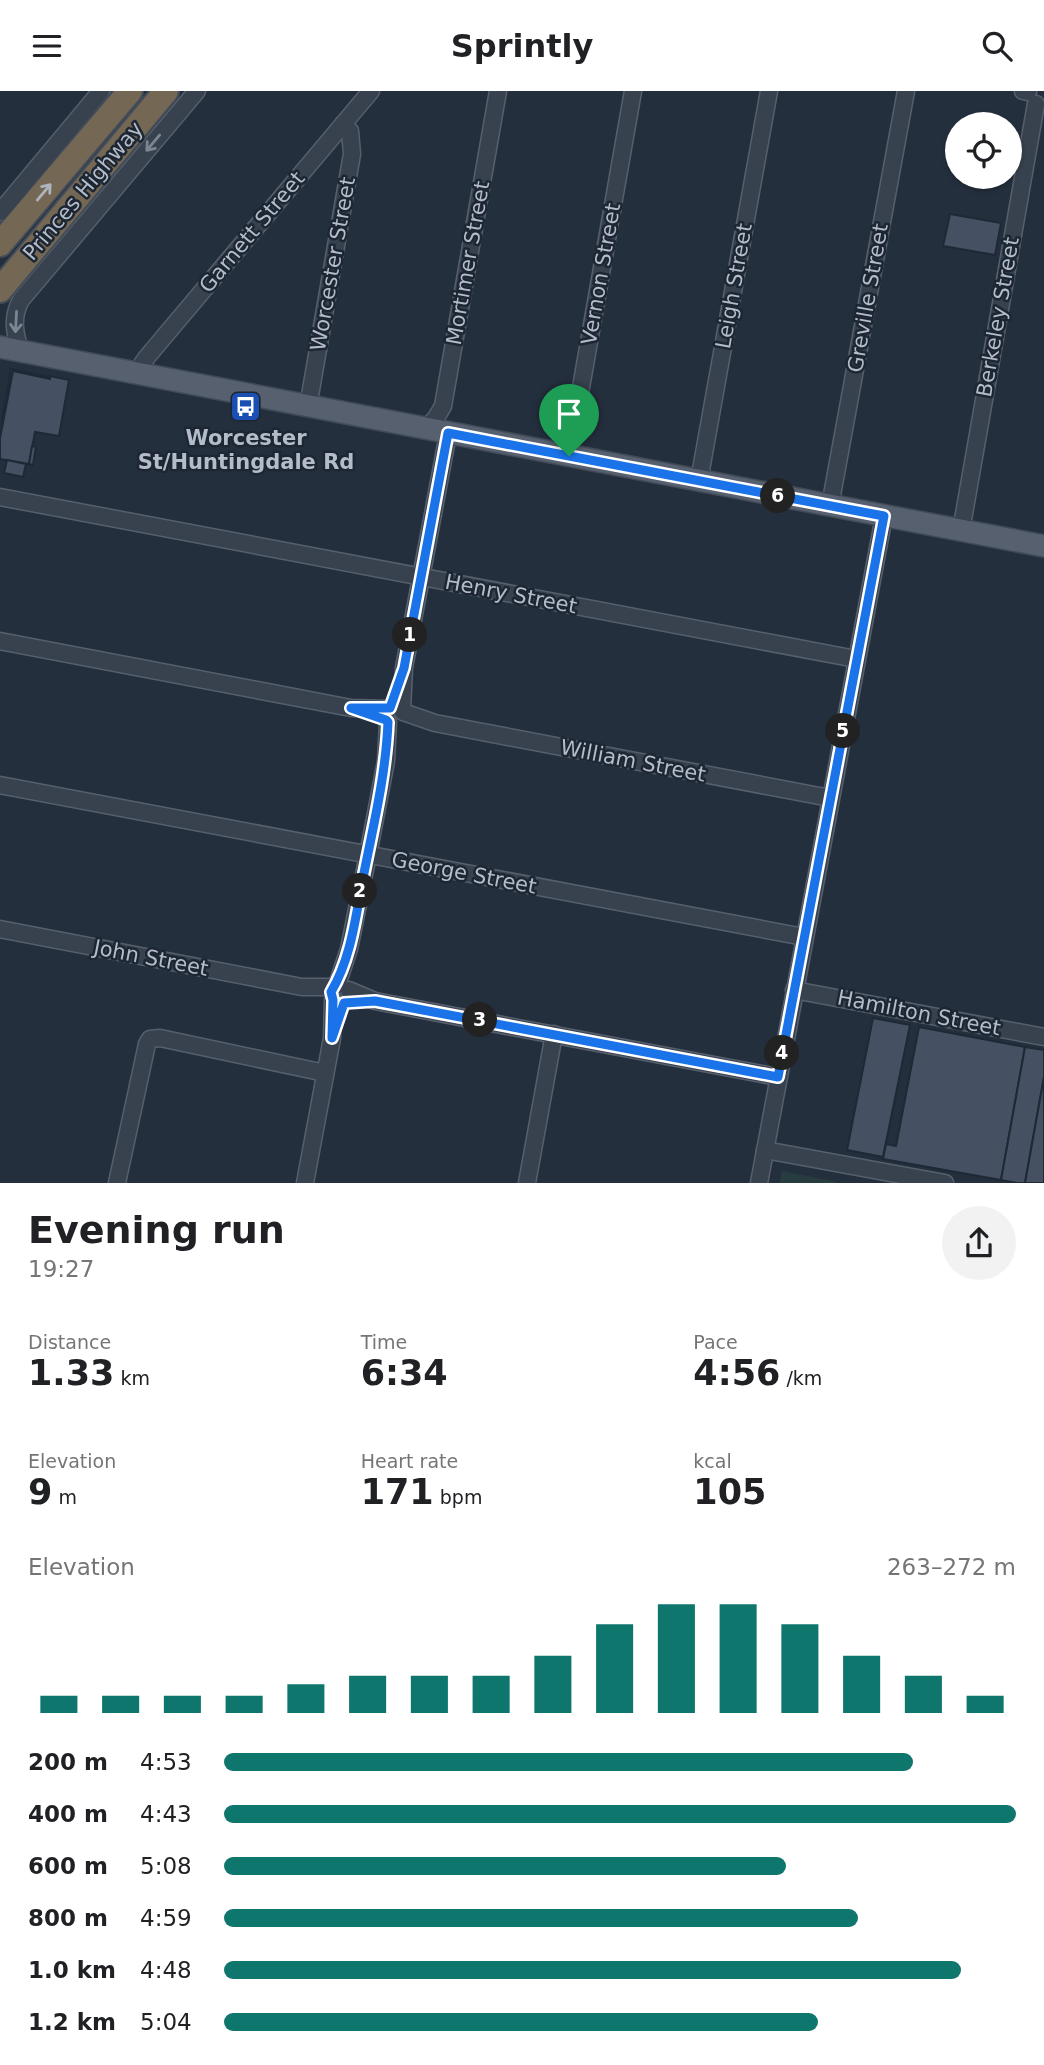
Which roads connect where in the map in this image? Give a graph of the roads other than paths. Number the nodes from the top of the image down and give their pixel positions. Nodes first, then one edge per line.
1 (102, 91) edge
2 (130, 91) edge
3 (166, 91) edge
4 (197, 91) edge
5 (371, 91) edge
6 (498, 91) edge
7 (633, 91) edge
8 (769, 91) edge
9 (906, 91) edge
10 (1032, 96) edge
11 (343, 124) junction
12 (0, 212) edge
13 (0, 244) edge
14 (11, 260) edge
15 (0, 290) edge
16 (10, 349) edge
17 (139, 375) junction
18 (307, 407) junction
19 (426, 429) junction
20 (448, 433) junction
21 (569, 456) junction
22 (699, 481) junction
23 (0, 497) edge
24 (830, 506) junction
25 (884, 516) junction
26 (961, 531) junction
27 (1044, 546) edge
28 (421, 577) junction
29 (0, 641) edge
30 (856, 659) junction
31 (395, 716) junction
32 (0, 785) edge
33 (830, 798) junction
34 (368, 855) junction
35 (0, 929) edge
36 (804, 937) junction
37 (794, 990) junction
38 (340, 994) junction
39 (554, 1034) junction
40 (1044, 1037) edge
41 (325, 1073) junction
42 (778, 1077) junction
43 (765, 1150) junction
44 (117, 1183) edge
45 (305, 1183) edge
46 (527, 1183) edge
47 (759, 1183) edge
48 (945, 1183) edge

1 - 12 street
13 -> 2 highway, Princes Highway
3 - 14 highway, Princes Highway
4 -> 16 street
5 - 11 street, Garnett Street
6 - 19 street, Mortimer Street
7 - 21 street, Vernon Street
8 - 22 street, Leigh Street
9 - 24 street, Greville Street
10 - 26 street, Berkeley Street
11 - 17 street, Garnett Street
11 - 18 street, Worcester Street
14 - 15 highway, Princes Highway
16 - 17 main road
17 - 18 main road
18 - 19 main road
19 - 20 main road
20 - 21 main road
20 - 28 street
21 - 22 main road
22 - 24 main road
23 - 28 street, Henry Street
24 - 25 main road
25 - 26 main road
25 - 30 street
26 - 27 main road
28 - 30 street, Henry Street
28 - 31 street
29 - 31 street, William Street
30 - 33 street
31 - 33 street, William Street
31 - 34 street
32 - 34 street, George Street
33 - 36 street
34 - 36 street, George Street
34 - 38 street
35 - 38 street, John Street
36 - 37 street
37 - 40 street, Hamilton Street
37 - 42 street
38 - 39 street, John Street
38 - 41 street
39 - 42 street, John Street
39 - 46 street
41 - 44 street
41 - 45 street
42 - 43 street
43 - 47 street
43 - 48 street

